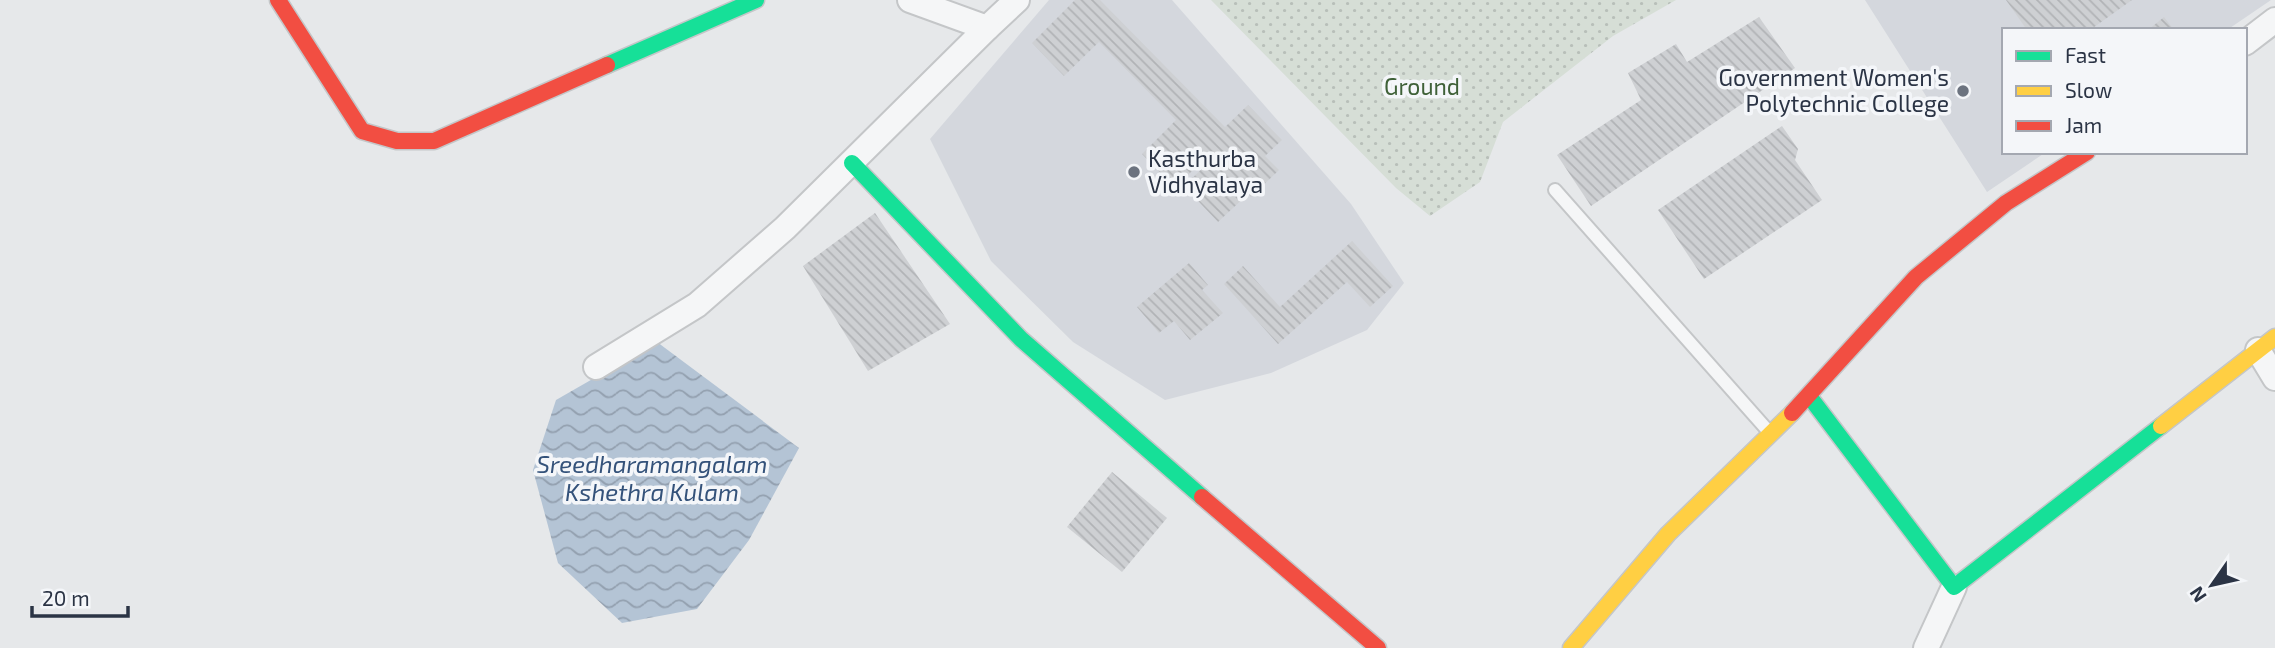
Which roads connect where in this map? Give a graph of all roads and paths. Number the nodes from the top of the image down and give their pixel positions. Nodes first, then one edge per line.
1 (278, 0) edge
2 (756, 0) edge
3 (910, 0) edge
4 (1017, 0) edge
5 (2275, 20) edge
6 (987, 28) junction
7 (2247, 41) edge
8 (2084, 154) edge
9 (852, 163) junction
10 (1555, 190) dead end
11 (2267, 343) edge
12 (596, 367) dead end
13 (2275, 378) edge
14 (1809, 396) junction
15 (1770, 434) junction
16 (1954, 586) junction
17 (1378, 648) edge
18 (1571, 648) edge
19 (1926, 648) edge

1 - 2 street
3 - 6 street
4 - 6 street
5 - 7 street
6 - 9 street
8 - 14 street
9 - 12 street
9 - 17 street
10 - 15 lane
11 - 13 street
11 - 16 street
14 - 15 street
14 - 16 street
15 - 18 street
16 - 19 street

